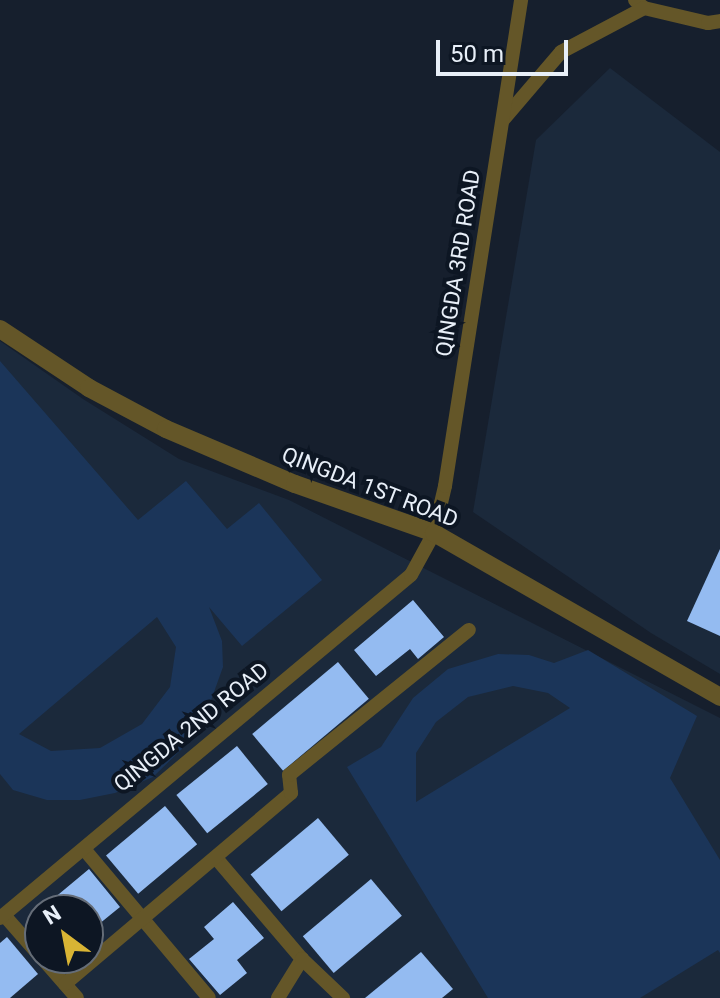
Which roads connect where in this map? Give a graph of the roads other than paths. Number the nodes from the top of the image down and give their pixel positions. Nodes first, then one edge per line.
1 (521, 0) edge
2 (640, 4) edge
3 (720, 21) edge
4 (503, 120) junction
5 (0, 329) edge
6 (434, 533) junction
7 (411, 575) junction
8 (469, 630) dead end
9 (720, 697) edge
10 (84, 849) junction
11 (216, 858) junction
12 (1, 916) edge
13 (143, 920) junction
14 (24, 940) edge
15 (302, 959) junction
16 (56, 974) edge
17 (65, 984) junction
18 (77, 998) edge
19 (209, 998) edge
20 (278, 998) edge
21 (343, 998) edge

1 - 4 street, QINGDA 3RD ROAD
2 - 3 street
2 - 4 street
4 - 6 street, QINGDA 3RD ROAD
5 - 6 street, QINGDA 1ST ROAD
6 - 7 street, QINGDA 3RD ROAD
6 - 9 street, QINGDA 1ST ROAD
7 - 10 street
7 - 12 street, QINGDA 2ND ROAD
8 - 11 street
10 - 12 street
10 - 13 street
11 - 13 street
11 - 15 street
12 - 14 street
13 - 17 street
13 - 19 street
15 - 20 street
15 - 21 street
16 - 17 street
17 - 18 street

